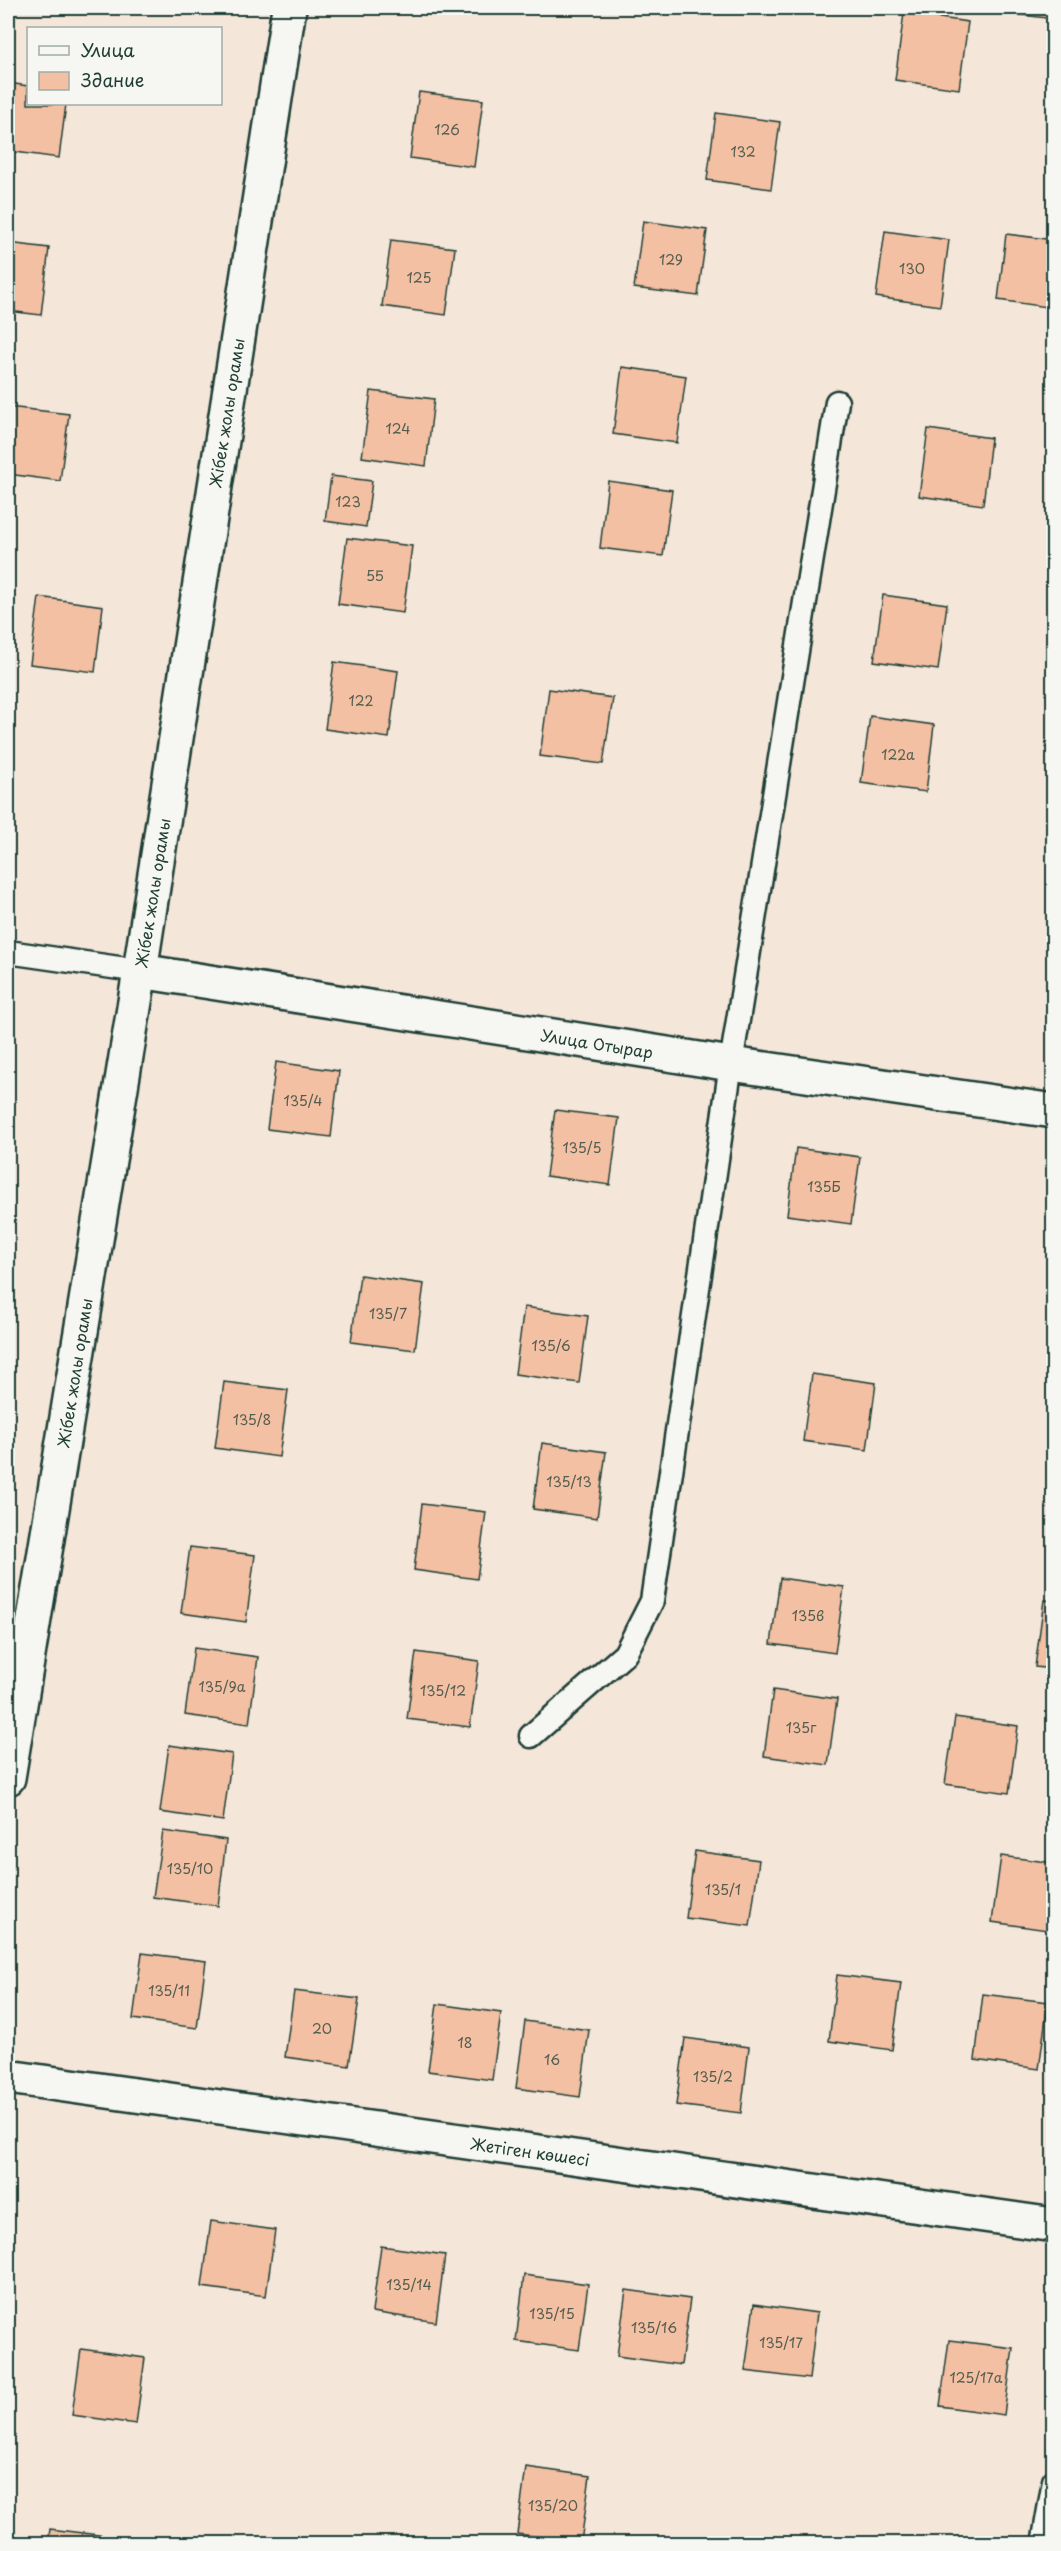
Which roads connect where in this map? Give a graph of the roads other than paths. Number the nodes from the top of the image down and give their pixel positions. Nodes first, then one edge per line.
1 (289, 8) edge
2 (837, 402) dead end
3 (8, 952) edge
4 (140, 971) junction
5 (731, 1064) junction
6 (1053, 1111) edge
7 (531, 1736) dead end
8 (8, 1778) edge
9 (8, 2077) edge
10 (1053, 2225) edge
11 (1053, 2481) edge
12 (1043, 2544) edge

1 - 4 street, Жібек жолы орамы
2 - 5 lane
3 - 4 lane
4 - 5 street, Улица Отырар
4 - 8 street, Жібек жолы орамы
5 - 6 street, Улица Отырар
5 - 7 lane
9 - 10 street, Жетіген көшесі
11 - 12 lane

